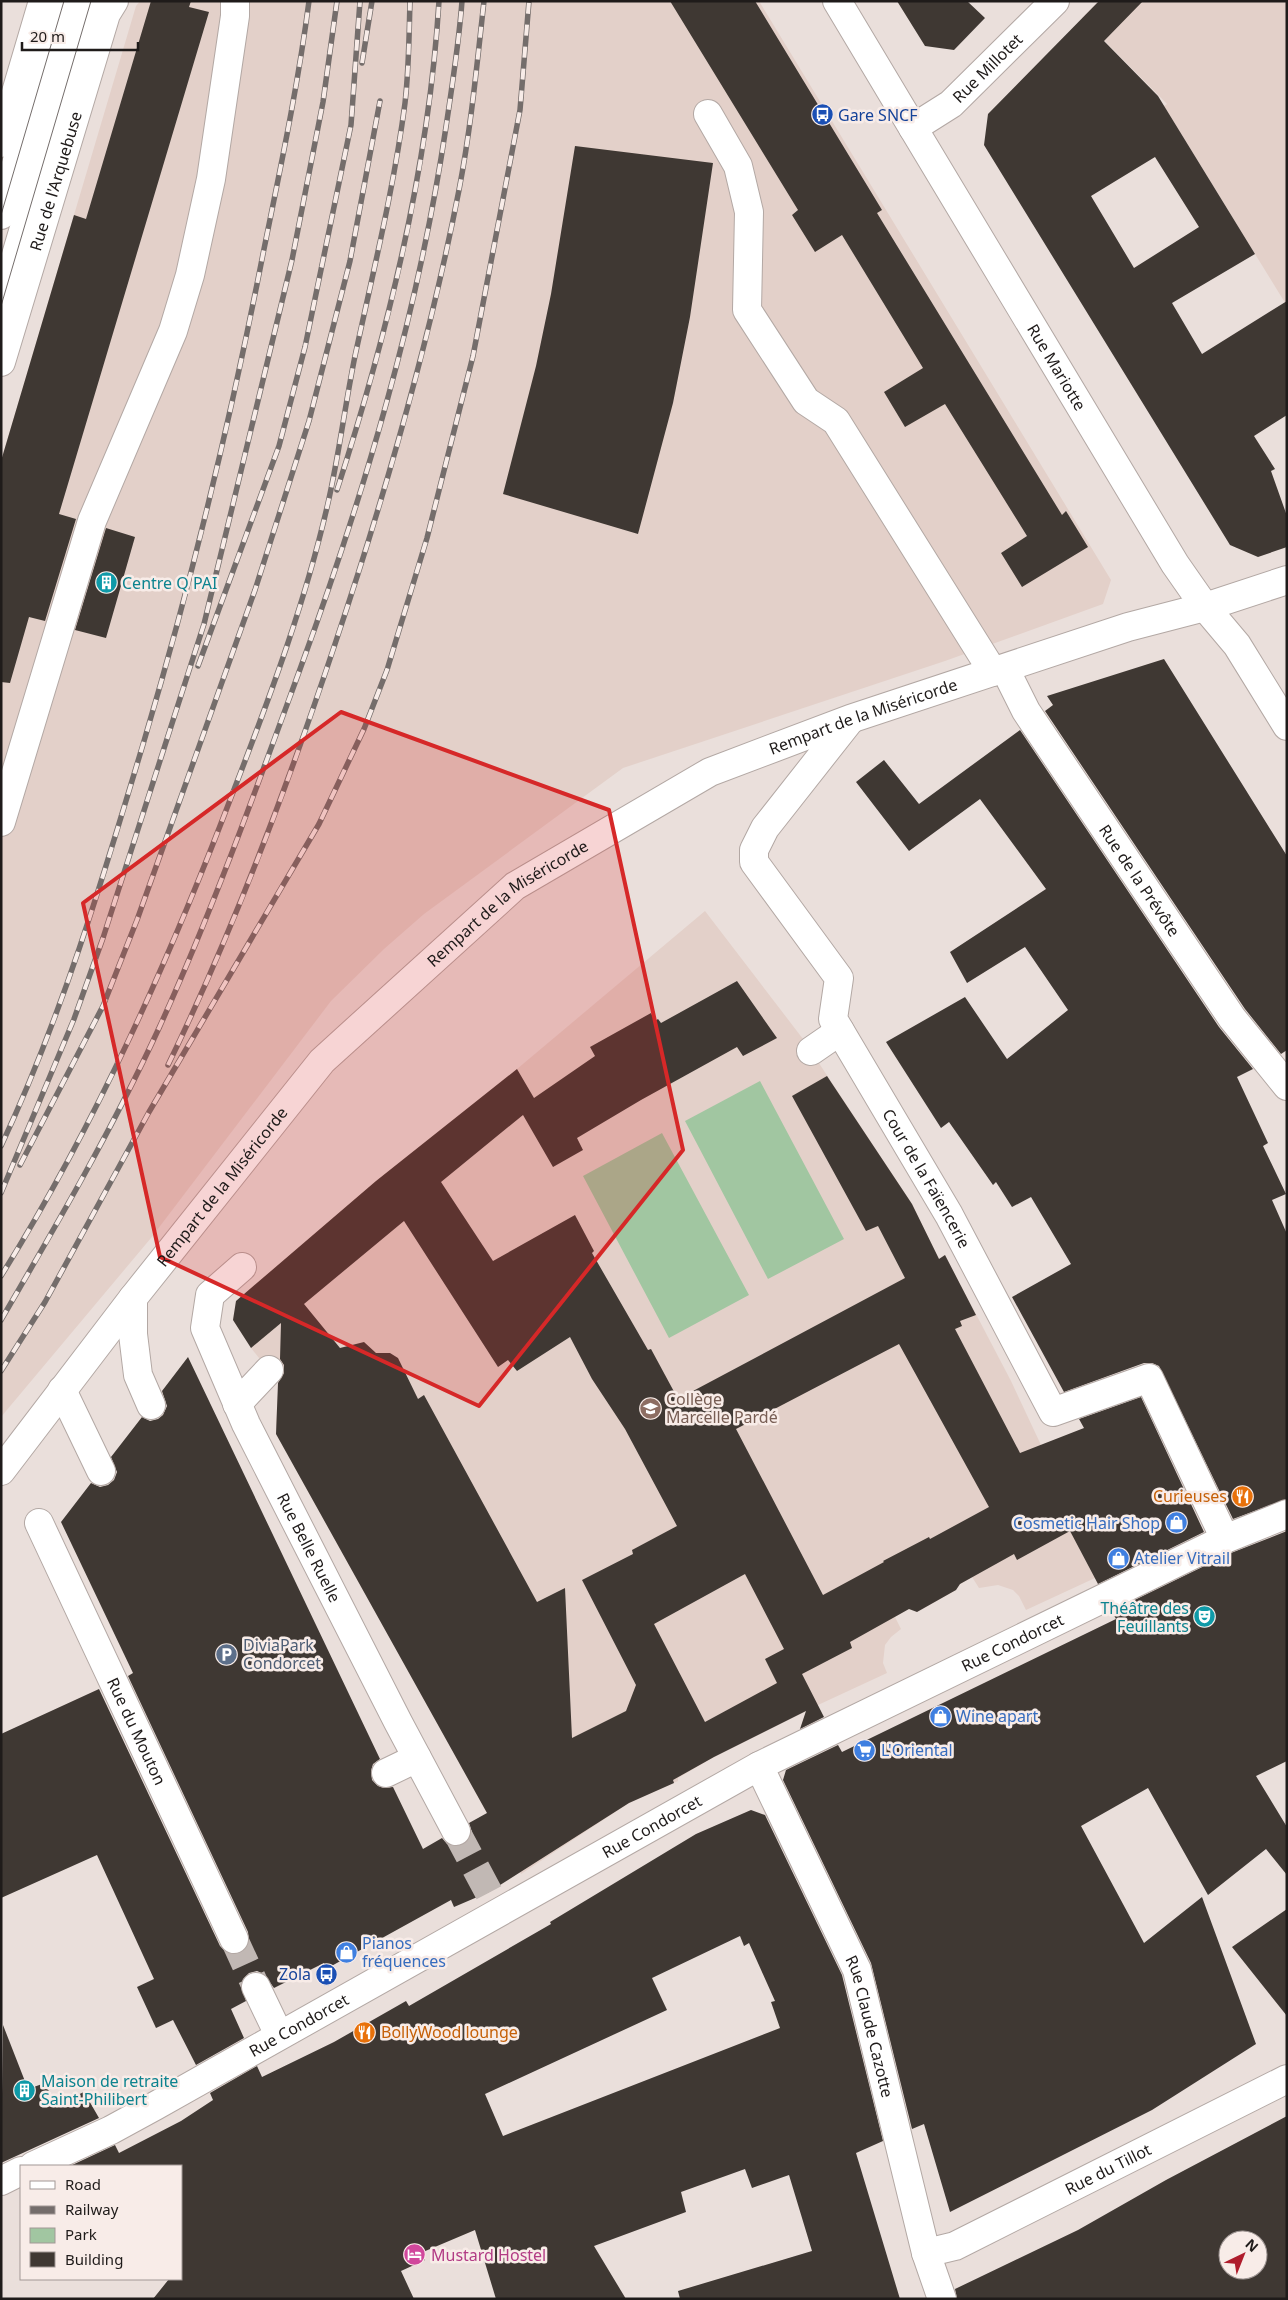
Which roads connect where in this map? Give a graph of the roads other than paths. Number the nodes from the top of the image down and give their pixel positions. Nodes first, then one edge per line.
1 (43, 1) edge
2 (64, 1) edge
3 (91, 1) edge
4 (114, 1) edge
5 (235, 1) edge
6 (838, 1) edge
7 (1055, 1) edge
8 (708, 114) dead end
9 (913, 128) junction
10 (1, 143) edge
11 (1, 215) edge
12 (1, 306) edge
13 (1, 362) edge
14 (1287, 580) edge
15 (1205, 607) junction
16 (999, 670) junction
17 (850, 719) junction
18 (1287, 726) edge
19 (1, 822) edge
20 (840, 1031) junction
21 (811, 1052) dead end
22 (1286, 1084) edge
23 (242, 1267) dead end
24 (134, 1298) junction
25 (269, 1370) dead end
26 (62, 1390) junction
27 (237, 1404) junction
28 (151, 1405) dead end
29 (1, 1471) edge
30 (100, 1471) dead end
31 (1287, 1514) edge
32 (39, 1523) dead end
33 (1225, 1540) junction
34 (416, 1758) junction
35 (759, 1766) junction
36 (386, 1773) dead end
37 (456, 1830) tunnel mouth
38 (234, 1939) tunnel mouth
39 (256, 1987) tunnel mouth
40 (279, 2035) junction
41 (1287, 2079) edge
42 (35, 2165) edge
43 (20, 2172) edge
44 (1, 2181) edge
45 (926, 2253) junction
46 (942, 2299) edge

1 - 10 street
2 - 11 street
3 - 12 street, Rue de l'Arquebuse
4 - 13 street, Rue de l'Arquebuse
5 - 19 street
6 - 9 street, Rue Mariotte
7 - 9 street, Rue Millotet
8 - 16 street, Rue de la Prévôte
9 - 15 street, Rue Mariotte
14 - 15 street, Rempart de la Miséricorde
15 - 16 street, Rempart de la Miséricorde
15 - 18 street, Rue Mariotte
16 - 17 street, Rempart de la Miséricorde
16 - 22 street, Rue de la Prévôte
17 - 20 street, Cour de la Faïencerie
17 - 24 street, Rempart de la Miséricorde
20 - 21 street
20 - 33 street, Cour de la Faïencerie
23 - 27 street, Rue Belle Ruelle
24 - 26 street, Rempart de la Miséricorde
24 - 28 street
25 - 27 street
26 - 29 street, Rempart de la Miséricorde
26 - 30 street
27 - 34 street, Rue Belle Ruelle
31 - 33 street, Rue Condorcet
32 - 38 street, Rue du Mouton
33 - 35 street, Rue Condorcet
34 - 36 street
34 - 37 street, Rue Belle Ruelle
35 - 40 street, Rue Condorcet
35 - 45 street, Rue Claude Cazotte
39 - 40 street
40 - 42 street, Rue Condorcet
41 - 45 street, Rue du Tillot
43 - 44 street
45 - 46 street, Rue Claude Cazotte

